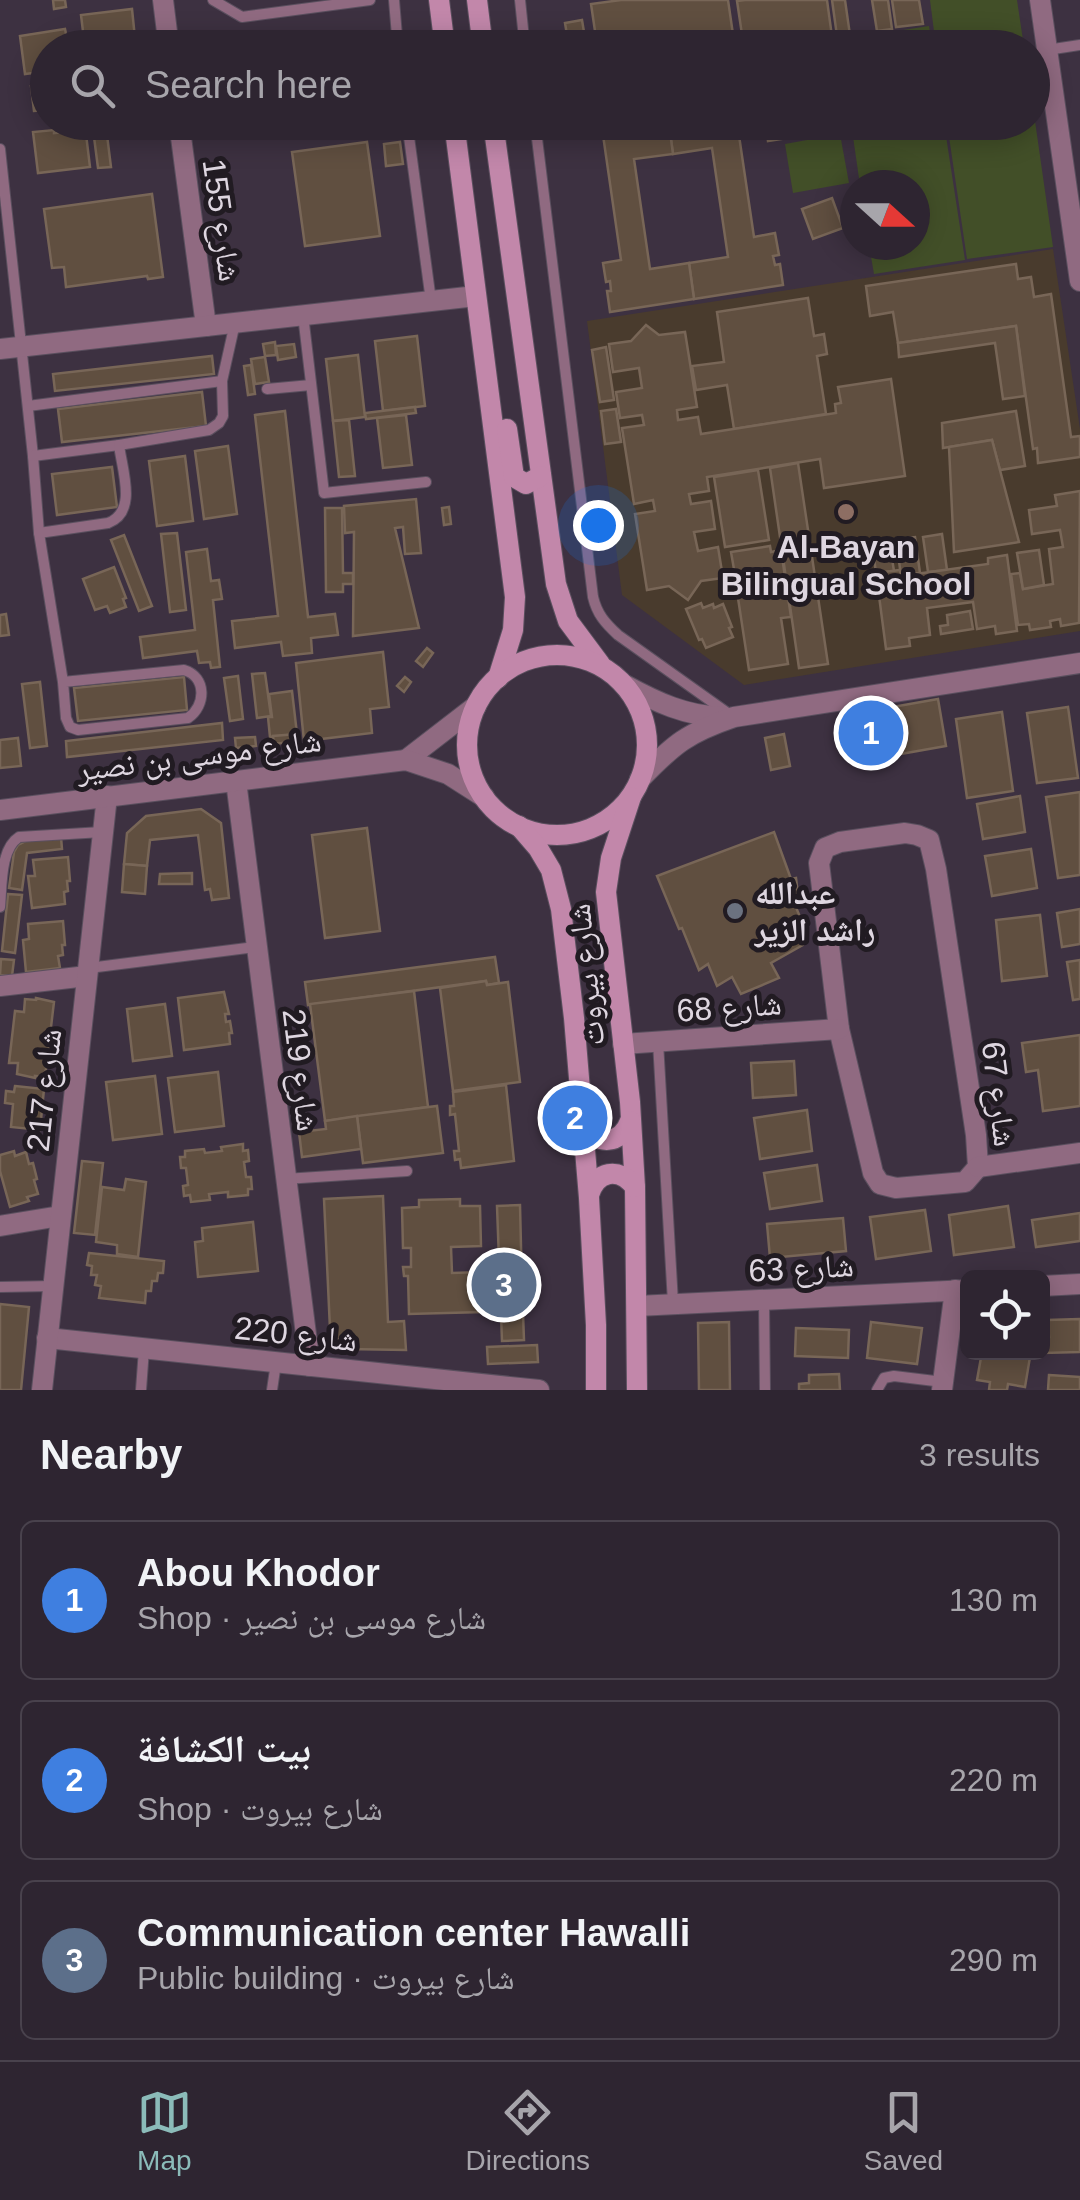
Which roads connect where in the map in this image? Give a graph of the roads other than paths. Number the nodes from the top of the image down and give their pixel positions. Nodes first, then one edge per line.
1 (163, 0) edge
2 (213, 0) edge
3 (370, 0) edge
4 (394, 0) edge
5 (439, 0) edge
6 (477, 0) edge
7 (520, 0) edge
8 (1040, 0) edge
9 (167, 30) edge
10 (396, 30) edge
11 (443, 30) edge
12 (481, 30) edge
13 (523, 30) edge
14 (1045, 30) edge
15 (1080, 45) edge
16 (1050, 50) edge
17 (1050, 58) edge
18 (181, 140) edge
19 (409, 140) edge
20 (456, 140) edge
21 (494, 140) edge
22 (536, 140) edge
23 (1071, 144) edge
24 (0, 149) edge
25 (1080, 281) edge
26 (476, 296) junction
27 (431, 301) junction
28 (304, 316) junction
29 (236, 322) junction
30 (206, 326) junction
31 (480, 326) junction
32 (10, 348) edge
33 (222, 381) junction
34 (311, 385) junction
35 (267, 390) dead end
36 (28, 406) junction
37 (119, 446) junction
38 (33, 456) junction
39 (541, 476) junction
40 (426, 482) dead end
41 (39, 533) junction
42 (1080, 663) edge
43 (601, 666) junction
44 (498, 678) junction
45 (64, 682) junction
46 (625, 685) junction
47 (476, 706) junction
48 (734, 718) junction
49 (406, 760) junction
50 (236, 782) junction
51 (635, 788) junction
52 (107, 796) junction
53 (484, 797) junction
54 (0, 810) edge
55 (518, 826) junction
56 (103, 832) junction
57 (0, 907) edge
58 (255, 947) junction
59 (88, 972) junction
60 (0, 986) edge
61 (840, 1029) junction
62 (658, 1042) junction
63 (624, 1044) junction
64 (630, 1120) junction
65 (582, 1125) junction
66 (1080, 1153) edge
67 (978, 1168) junction
68 (407, 1172) dead end
69 (285, 1179) junction
70 (635, 1186) junction
71 (589, 1198) junction
72 (60, 1216) junction
73 (0, 1226) edge
74 (1080, 1284) edge
75 (52, 1286) junction
76 (1050, 1286) edge
77 (0, 1287) edge
78 (960, 1290) edge
79 (960, 1295) edge
80 (764, 1300) junction
81 (673, 1304) junction
82 (637, 1306) junction
83 (46, 1338) junction
84 (144, 1348) junction
85 (276, 1362) junction
86 (310, 1366) junction
87 (363, 1381) edge
88 (942, 1386) edge
89 (42, 1390) edge
90 (141, 1390) edge
91 (272, 1390) edge
92 (539, 1390) edge
93 (596, 1390) edge
94 (637, 1390) edge
95 (766, 1390) edge
96 (877, 1390) edge

1 - 9 street
2 - 3 lane
4 - 10 lane
5 - 11 main road
6 - 12 main road
7 - 13 lane
8 - 14 street
15 - 16 lane
17 - 23 street
18 - 30 street, شارع 155
19 - 27 lane
20 - 26 main road
21 - 39 main road
22 - 48 lane
23 - 25 street
24 - 32 lane
26 - 27 street
26 - 31 main road
27 - 28 street
28 - 29 street
28 - 34 lane
29 - 30 street
29 - 33 lane
30 - 32 street
31 - 39 main road
31 - 44 main road
32 - 36 lane
33 - 36 lane
33 - 37 lane
34 - 35 lane
34 - 40 lane
36 - 38 lane
37 - 38 lane
37 - 41 lane
38 - 41 lane
39 - 43 main road
41 - 45 lane
42 - 48 street
43 - 44 main road
43 - 46 main road
44 - 47 main road
45 - 45 lane
46 - 48 street
46 - 51 main road
47 - 49 street
47 - 53 main road
48 - 51 street
49 - 50 street, شارع موسى بن نصير
49 - 53 street, شارع موسى بن نصير
50 - 52 street, شارع موسى بن نصير
50 - 58 street, شارع 219
51 - 55 main road
51 - 63 main road, شارع بيروت
52 - 54 street, شارع موسى بن نصير
52 - 56 street, شارع 217
53 - 55 main road
55 - 65 main road, شارع بيروت
56 - 57 lane
56 - 59 street, شارع 217
58 - 59 lane
58 - 69 street, شارع 219
59 - 60 street
59 - 72 street, شارع 217
61 - 62 street, شارع 68
61 - 67 street, شارع 67
61 - 67 street, شارع 67
62 - 63 street, شارع 68
62 - 81 lane
63 - 64 main road, شارع بيروت
64 - 65 main road
64 - 70 main road, شارع بيروت
65 - 71 main road, شارع بيروت
66 - 67 street
68 - 69 lane
69 - 86 street, شارع 219
70 - 71 main road
70 - 82 main road, شارع بيروت
71 - 93 main road, شارع بيروت
72 - 73 street
72 - 75 street, شارع 217
74 - 76 street
75 - 77 lane
75 - 83 street, شارع 217
78 - 80 street, شارع 63
79 - 88 street
80 - 81 street, شارع 63
80 - 95 lane
81 - 82 street, شارع 63
82 - 94 main road, شارع بيروت
83 - 84 street, شارع 220
83 - 89 street, شارع 217
84 - 85 street, شارع 220
84 - 90 lane
85 - 86 street, شارع 220
85 - 91 lane
86 - 87 street, شارع 220
87 - 92 street, شارع 220
88 - 96 lane

